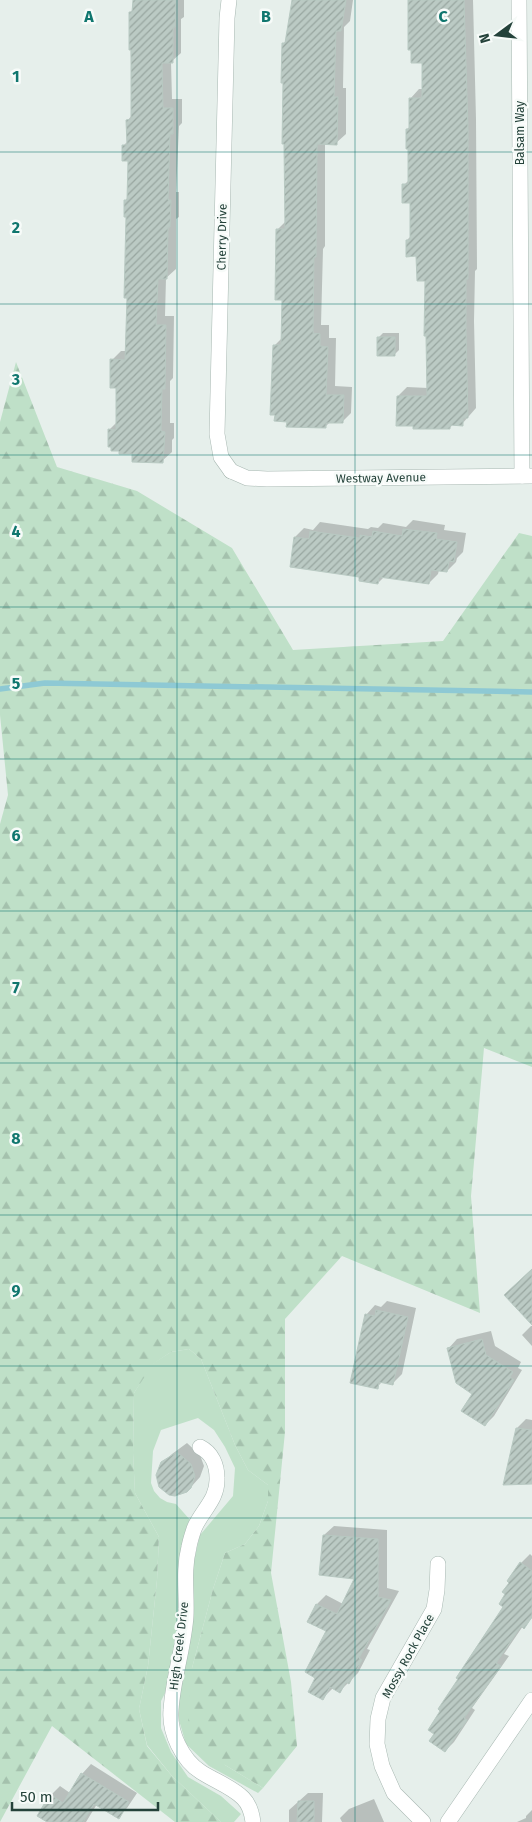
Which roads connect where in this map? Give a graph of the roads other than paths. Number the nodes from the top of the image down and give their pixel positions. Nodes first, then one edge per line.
1 (229, 0) edge
2 (519, 0) edge
3 (526, 193) edge
4 (231, 471) joint
5 (527, 476) edge
6 (200, 1447) dead end
7 (438, 1564) dead end
8 (532, 1700) edge
9 (253, 1822) edge
10 (423, 1822) edge
11 (448, 1822) edge

1 - 4 street, Cherry Drive
2 - 3 street, Balsam Way
3 - 5 street, Balsam Way
4 - 5 street, Westway Avenue
6 - 9 street, High Creek Drive
7 - 10 street, Mossy Rock Place
8 - 11 street

